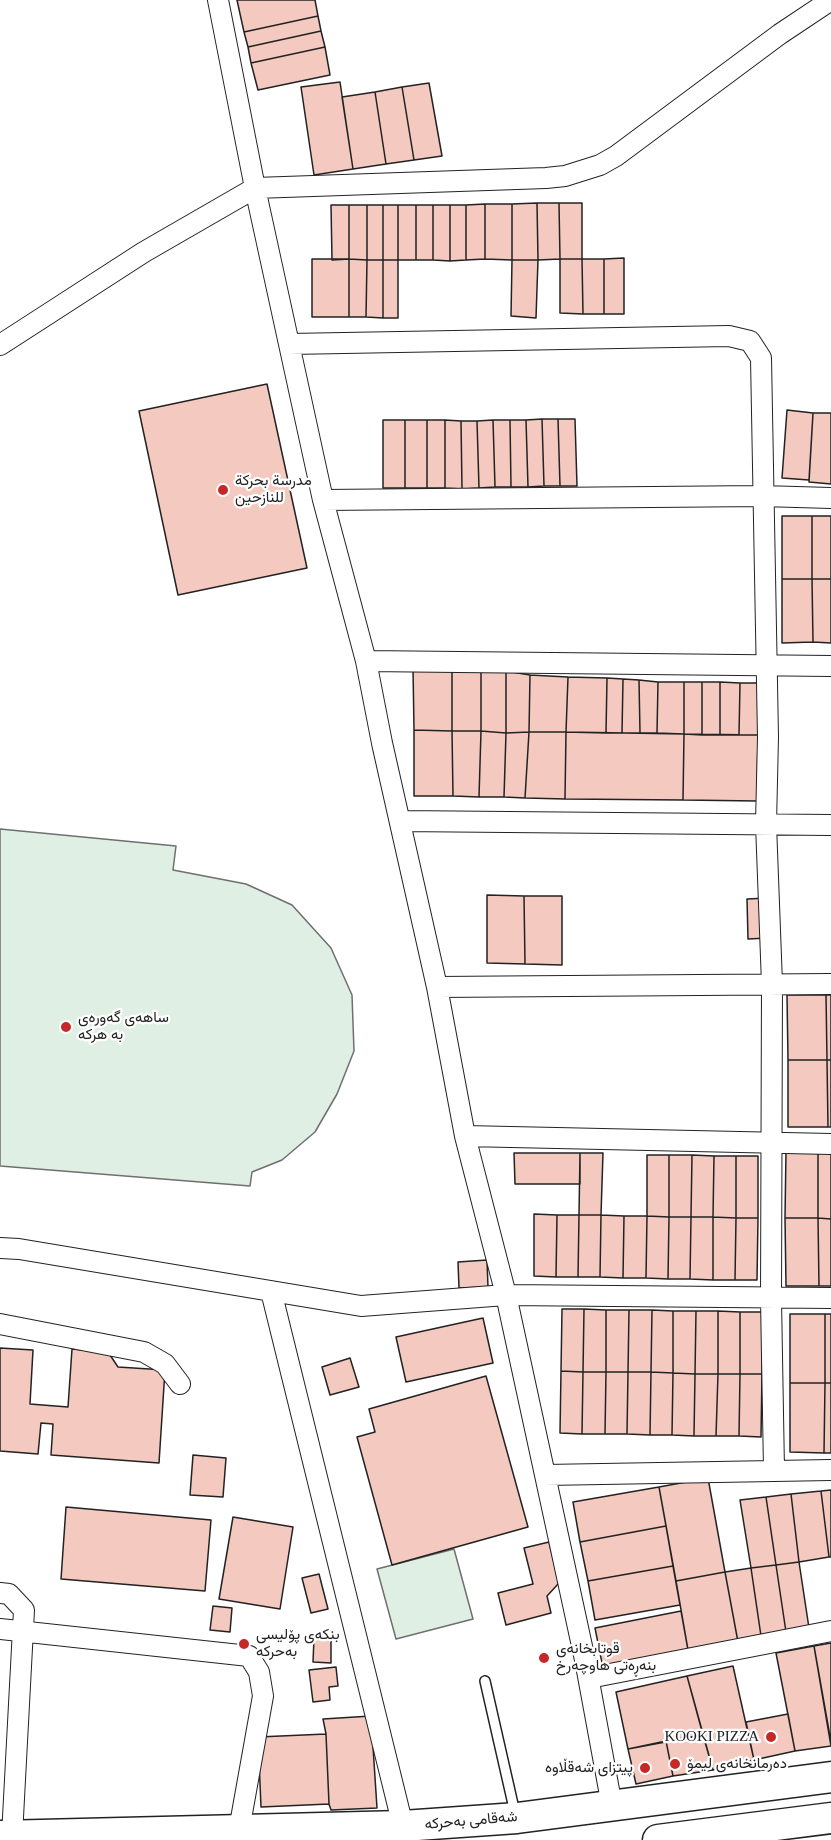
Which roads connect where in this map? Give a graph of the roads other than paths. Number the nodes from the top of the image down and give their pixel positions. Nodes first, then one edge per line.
1 (218, 0) edge
2 (831, 0) edge
3 (255, 188) junction
4 (290, 344) junction
5 (0, 345) edge
6 (762, 496) junction
7 (831, 498) edge
8 (323, 500) junction
9 (366, 661) junction
10 (766, 664) junction
11 (831, 666) edge
12 (400, 821) junction
13 (766, 824) junction
14 (831, 825) edge
15 (772, 984) junction
16 (831, 984) edge
17 (437, 987) junction
18 (465, 1136) junction
19 (772, 1143) junction
20 (831, 1144) edge
21 (0, 1248) edge
22 (271, 1291) junction
23 (506, 1295) junction
24 (831, 1298) edge
25 (771, 1299) junction
26 (0, 1324) edge
27 (180, 1384) dead end
28 (774, 1470) junction
29 (831, 1470) edge
30 (545, 1475) junction
31 (0, 1593) edge
32 (0, 1629) edge
33 (22, 1630) junction
34 (831, 1631) edge
35 (589, 1678) junction
36 (485, 1681) dead end
37 (831, 1777) edge
38 (612, 1806) junction
39 (517, 1818) junction
40 (831, 1818) edge
41 (403, 1826) junction
42 (239, 1830) junction
43 (6, 1836) edge
44 (158, 1836) edge
45 (658, 1840) edge

1 - 3 street
2 - 3 street
3 - 4 street
3 - 5 street
4 - 6 street
4 - 8 street
6 - 7 street
6 - 8 street
6 - 10 street
8 - 9 street
9 - 10 street
9 - 12 street
10 - 11 street
10 - 13 street
12 - 13 street
12 - 17 street
13 - 14 street
13 - 15 street
15 - 16 street
15 - 17 street
15 - 19 street
17 - 18 street
18 - 19 street
18 - 23 street
19 - 20 street
19 - 25 street
21 - 22 street
22 - 23 street
22 - 41 street
23 - 25 street
23 - 30 street
24 - 25 street
25 - 28 street
26 - 27 street
28 - 29 street
28 - 30 street
30 - 35 street
31 - 33 street
32 - 33 street
33 - 42 street
33 - 43 street
34 - 35 street
35 - 38 street
36 - 39 lane
37 - 38 main road, شەقامی بەحرکە
38 - 39 main road, شەقامی بەحرکە
39 - 41 main road, شەقامی بەحرکە
40 - 45 main road
41 - 42 main road, شەقامی بەحرکە
42 - 44 main road, شەقامی بەحرکە
43 - 44 main road, شەقامی بەحرکە

